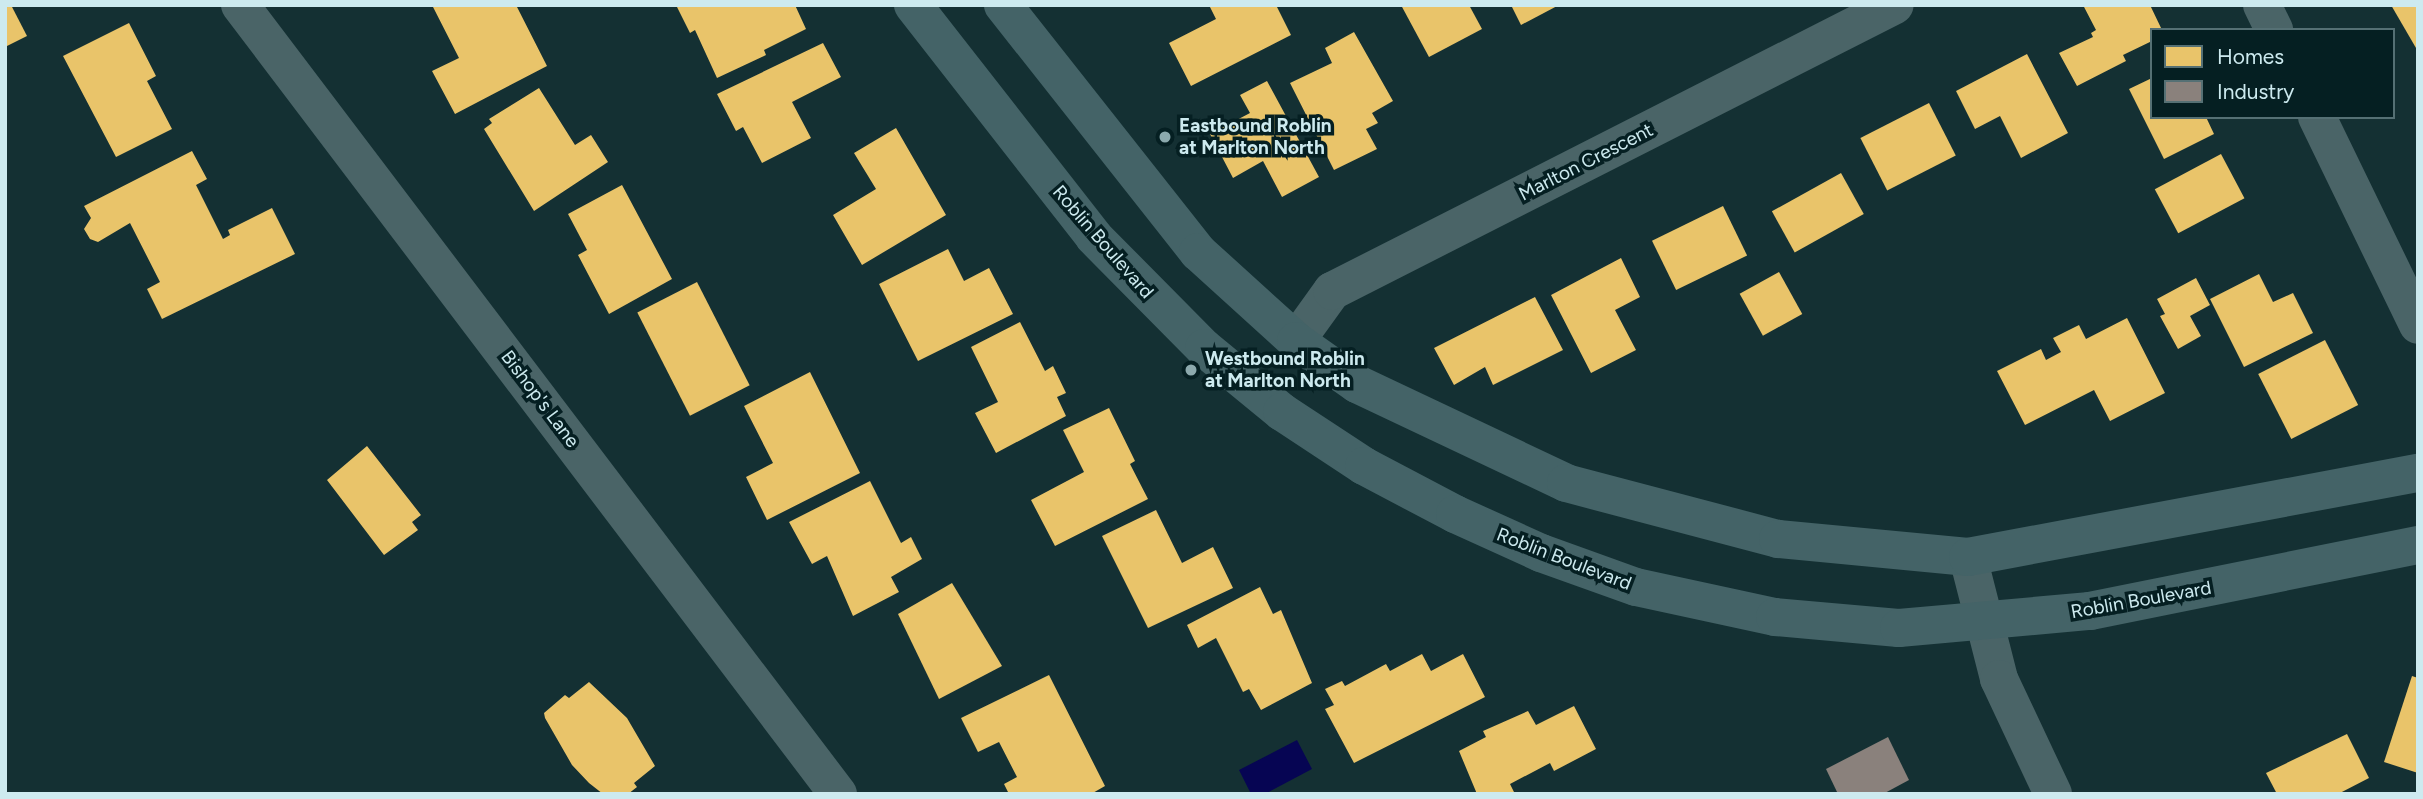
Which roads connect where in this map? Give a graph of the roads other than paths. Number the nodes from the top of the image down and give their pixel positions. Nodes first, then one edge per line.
1 (240, 5) edge
2 (913, 5) edge
3 (1003, 5) edge
4 (1895, 5) edge
5 (2262, 5) edge
6 (2273, 28) edge
7 (2318, 119) edge
8 (2418, 325) edge
9 (1296, 341) junction
10 (2418, 473) edge
11 (2418, 545) edge
12 (1968, 557) junction
13 (1983, 623) junction
14 (838, 794) edge
15 (2053, 794) edge

1 - 14 street, Bishop's Lane
2 - 13 main road, Roblin Boulevard
3 - 9 main road
4 - 9 street, Marlton Crescent
5 - 6 street
7 - 8 street
9 - 12 main road
10 - 12 main road
11 - 13 main road, Roblin Boulevard
12 - 13 street
13 - 15 street

